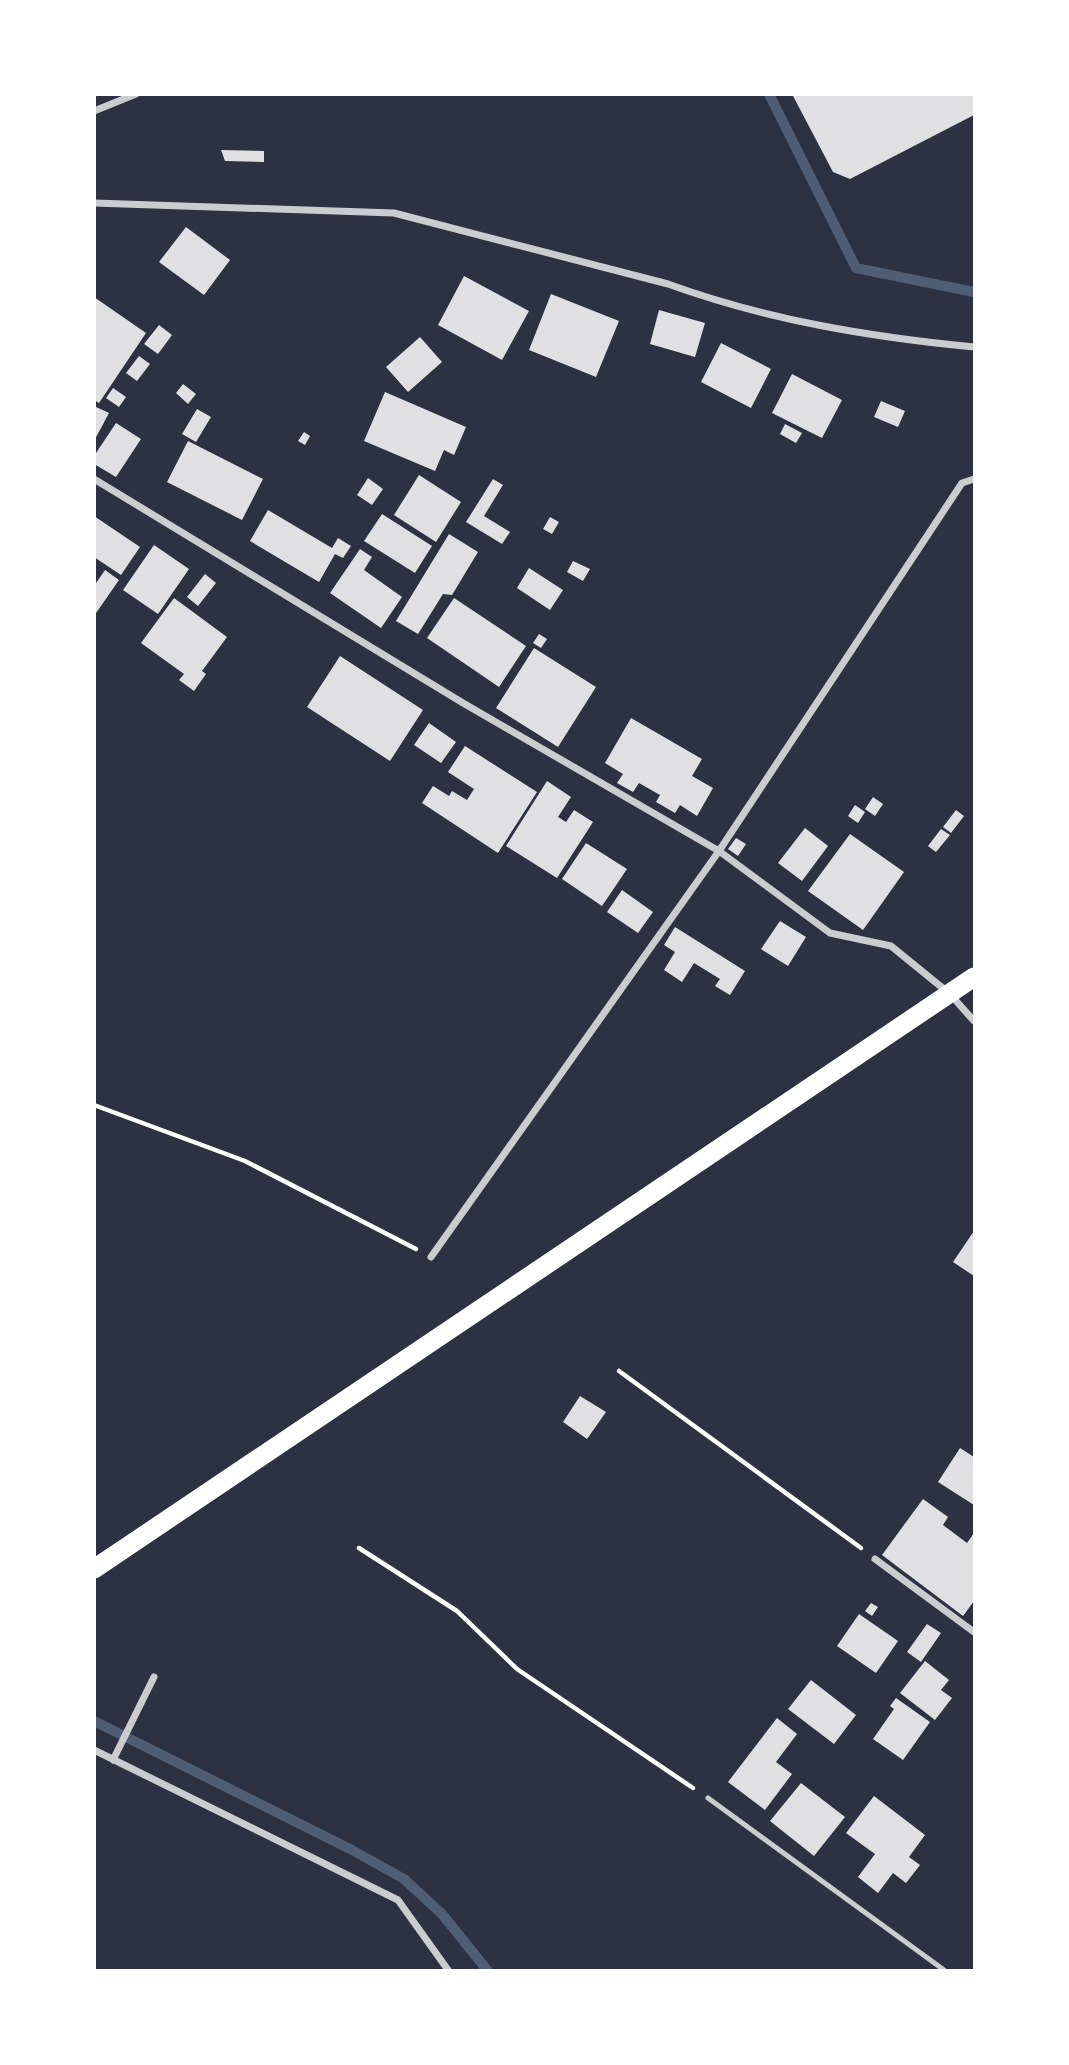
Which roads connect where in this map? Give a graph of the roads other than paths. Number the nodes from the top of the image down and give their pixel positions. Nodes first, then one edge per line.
1 (136, 94) edge
2 (94, 111) edge
3 (94, 203) edge
4 (975, 347) edge
5 (94, 479) edge
6 (975, 479) edge
7 (719, 851) junction
8 (975, 977) edge
9 (950, 994) junction
10 (975, 1021) edge
11 (431, 1257) road end
12 (875, 1559) road end
13 (94, 1569) edge
14 (975, 1632) edge
15 (154, 1678) dead end
16 (94, 1750) edge
17 (113, 1760) junction
18 (708, 1798) road end
19 (448, 1970) edge
20 (944, 1970) edge

1 - 2 street
3 - 4 street
5 - 7 street
6 - 7 street
7 - 9 street
7 - 11 street
8 - 9 highway
9 - 10 street
9 - 13 highway
12 - 14 street
15 - 17 street
16 - 17 street
17 - 19 street
18 - 20 lane

